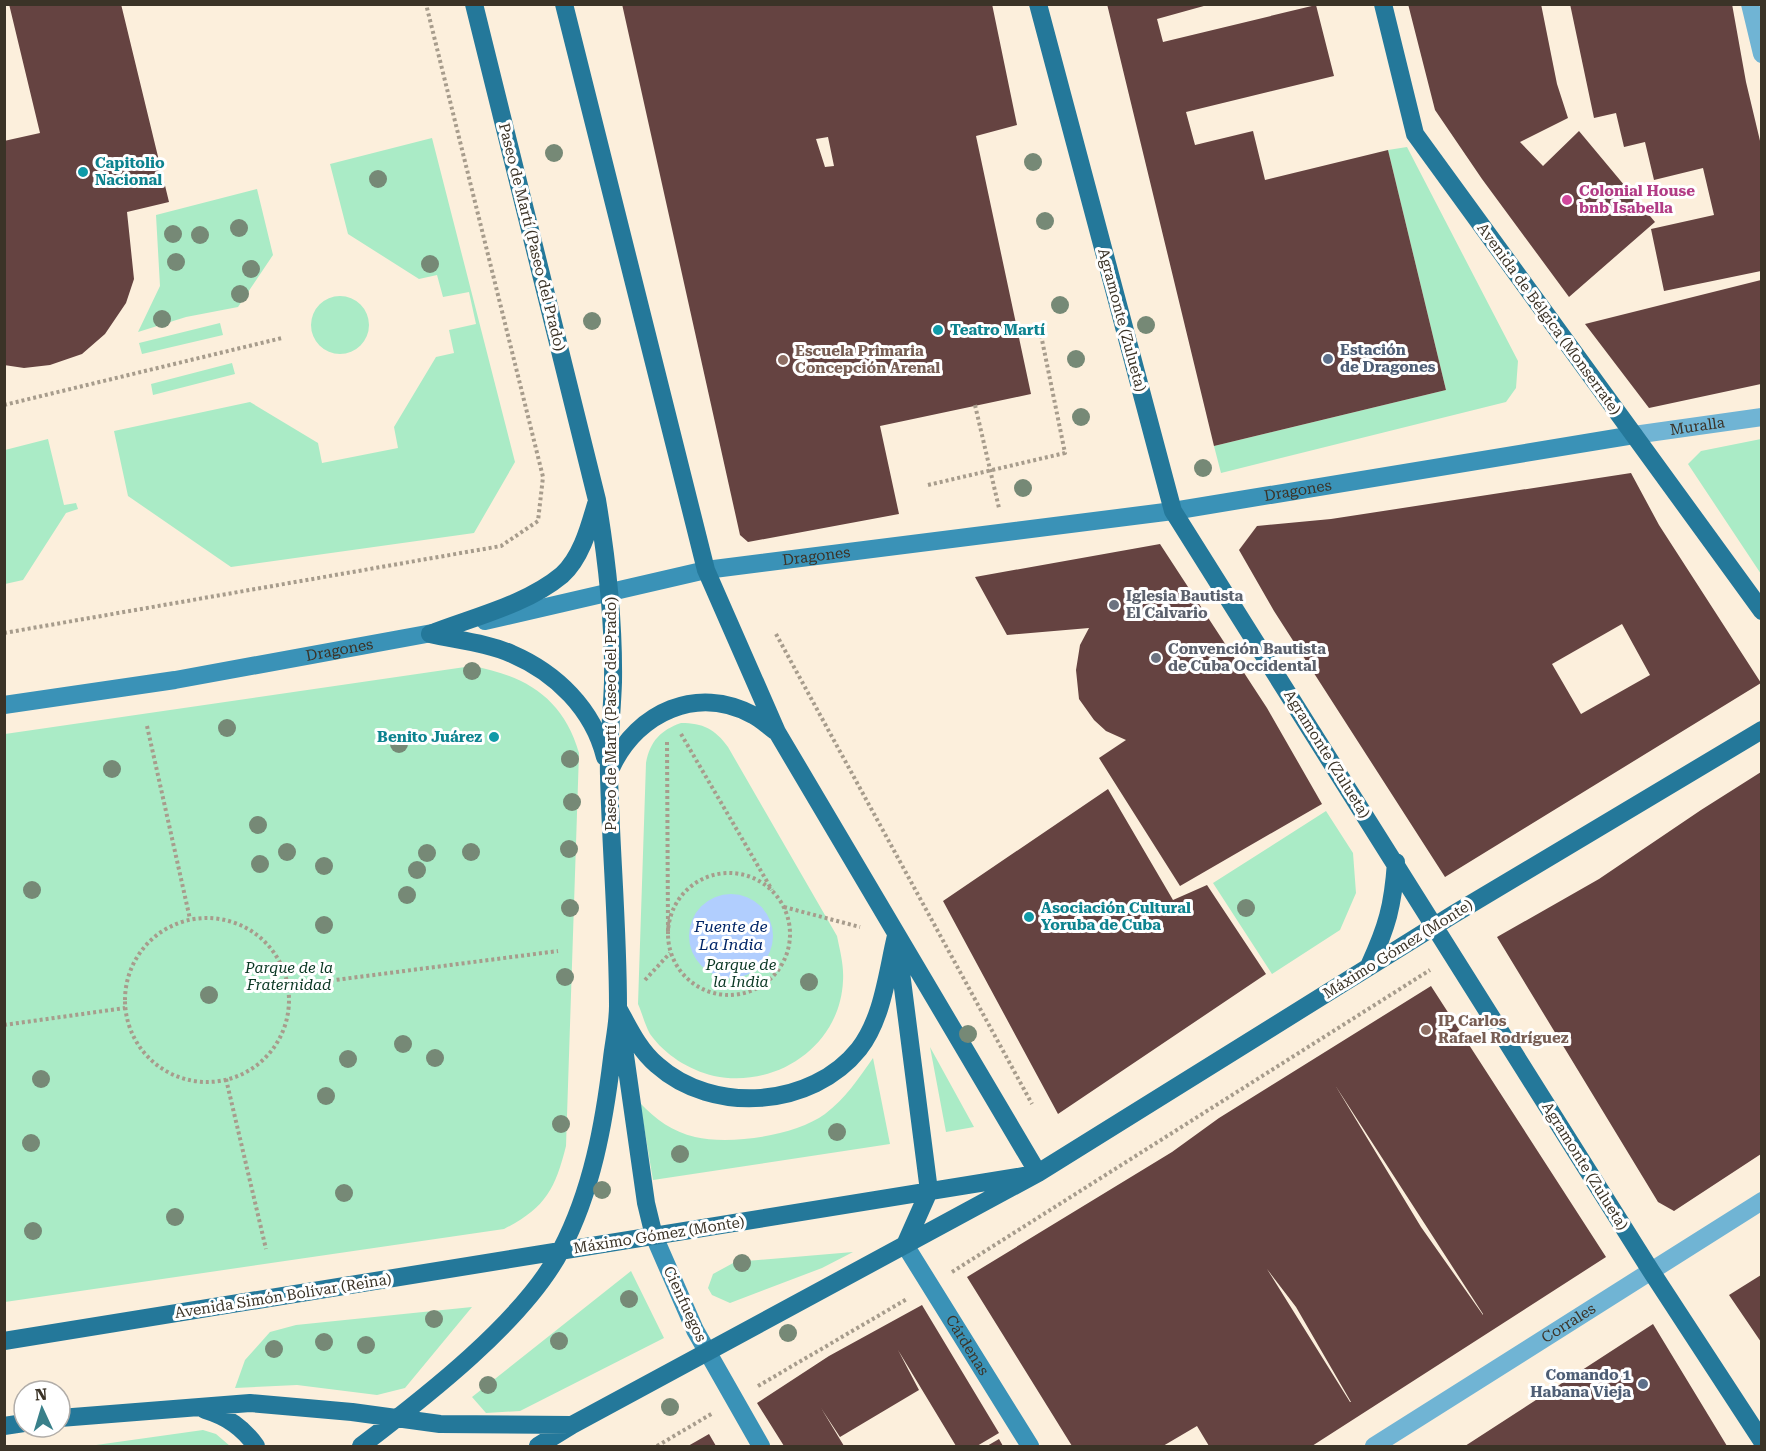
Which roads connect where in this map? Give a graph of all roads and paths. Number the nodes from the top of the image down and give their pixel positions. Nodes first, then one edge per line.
1 (426, 4) edge
2 (474, 4) edge
3 (564, 4) edge
4 (1038, 4) edge
5 (1383, 4) edge
6 (1750, 4) edge
7 (1761, 54) edge
8 (1040, 330) dead end
9 (282, 338) dead end
10 (4, 405) edge
11 (975, 405) dead end
12 (1761, 417) edge
13 (1634, 435) junction
14 (991, 470) junction
15 (928, 485) dead end
16 (597, 500) junction
17 (1173, 511) junction
18 (1001, 514) dead end
19 (706, 570) junction
20 (610, 592) junction
21 (1761, 611) edge
22 (4, 633) edge
23 (430, 634) junction
24 (776, 634) dead end
25 (4, 705) edge
26 (667, 709) junction
27 (147, 726) dead end
28 (1761, 730) edge
29 (777, 732) junction
30 (609, 773) junction
31 (1395, 862) junction
32 (772, 890) junction
33 (784, 907) junction
34 (190, 919) junction
35 (1435, 925) junction
36 (668, 933) junction
37 (896, 936) junction
38 (558, 951) dead end
39 (1454, 955) junction
40 (1369, 966) junction
41 (289, 986) junction
42 (125, 1008) junction
43 (618, 1008) junction
44 (4, 1025) edge
45 (226, 1079) junction
46 (1033, 1106) dead end
47 (1062, 1158) junction
48 (1038, 1173) junction
49 (1080, 1190) junction
50 (929, 1191) junction
51 (1761, 1201) edge
52 (654, 1236) junction
53 (905, 1245) junction
54 (266, 1249) dead end
55 (561, 1251) junction
56 (1651, 1271) junction
57 (931, 1285) junction
58 (4, 1341) edge
59 (708, 1351) junction
60 (735, 1400) junction
61 (192, 1406) junction
62 (72, 1417) edge
63 (398, 1418) junction
64 (572, 1425) junction
65 (1761, 1441) edge
66 (1378, 1445) edge
67 (256, 1446) edge
68 (360, 1446) edge
69 (538, 1446) edge
70 (657, 1446) edge
71 (761, 1446) edge
72 (1030, 1446) edge

1 - 22 path
2 - 16 main road, Paseo de Martí (Paseo del Prado)
3 - 19 main road
4 - 17 main road, Agramonte (Zulueta)
5 - 13 main road, Avenida de Bélgica (Monserrate)
6 - 7 street
8 - 14 path
9 - 10 path
11 - 14 path
12 - 13 street, Muralla
13 - 17 main road, Dragones
13 - 21 main road, Avenida de Bélgica (Monserrate)
14 - 15 path
14 - 18 path
16 - 20 main road, Paseo de Martí (Paseo del Prado)
16 - 23 main road
17 - 19 main road, Dragones
17 - 31 main road, Agramonte (Zulueta)
19 - 20 main road, Dragones
19 - 29 main road
20 - 23 main road, Dragones
20 - 30 main road, Paseo de Martí (Paseo del Prado)
23 - 25 main road, Dragones
23 - 30 main road
24 - 46 path
26 - 29 main road
26 - 30 main road
26 - 32 path
26 - 36 path
27 - 34 path
28 - 35 main road, Máximo Gómez (Monte)
29 - 37 main road
30 - 43 main road, Paseo de Martí (Paseo del Prado)
31 - 35 main road, Agramonte (Zulueta)
31 - 40 main road
32 - 33 path
32 - 36 path
33 - 36 path
33 - 37 path
34 - 41 path
34 - 42 path
35 - 39 main road, Agramonte (Zulueta)
35 - 40 main road, Máximo Gómez (Monte)
37 - 43 main road
37 - 48 main road
37 - 50 main road
38 - 41 path
39 - 49 path
39 - 56 main road, Agramonte (Zulueta)
40 - 47 main road, Máximo Gómez (Monte)
41 - 45 path
42 - 44 path
42 - 45 path
43 - 52 main road, Cienfuegos
43 - 55 main road, Paseo de Martí (Paseo del Prado)
45 - 54 path
47 - 48 main road, Máximo Gómez (Monte)
47 - 49 path
48 - 50 main road, Máximo Gómez (Monte)
48 - 53 main road, Máximo Gómez (Monte)
49 - 57 path
50 - 52 main road, Máximo Gómez (Monte)
50 - 53 main road
51 - 56 street, Corrales
52 - 55 main road, Máximo Gómez (Monte)
52 - 59 main road, Cienfuegos
53 - 57 main road, Cárdenas
53 - 59 main road, Máximo Gómez (Monte)
55 - 58 main road, Avenida Simón Bolívar (Reina)
55 - 63 main road, Máximo Gómez (Monte)
56 - 65 main road, Agramonte (Zulueta)
56 - 66 street, Corrales
57 - 60 path
57 - 72 main road, Cárdenas
59 - 60 main road, Cienfuegos
59 - 64 main road, Máximo Gómez (Monte)
60 - 70 path
60 - 71 main road, Cienfuegos
61 - 62 main road
61 - 63 main road
61 - 67 main road
63 - 64 main road
63 - 68 main road, Máximo Gómez (Monte)
64 - 69 main road, Máximo Gómez (Monte)

